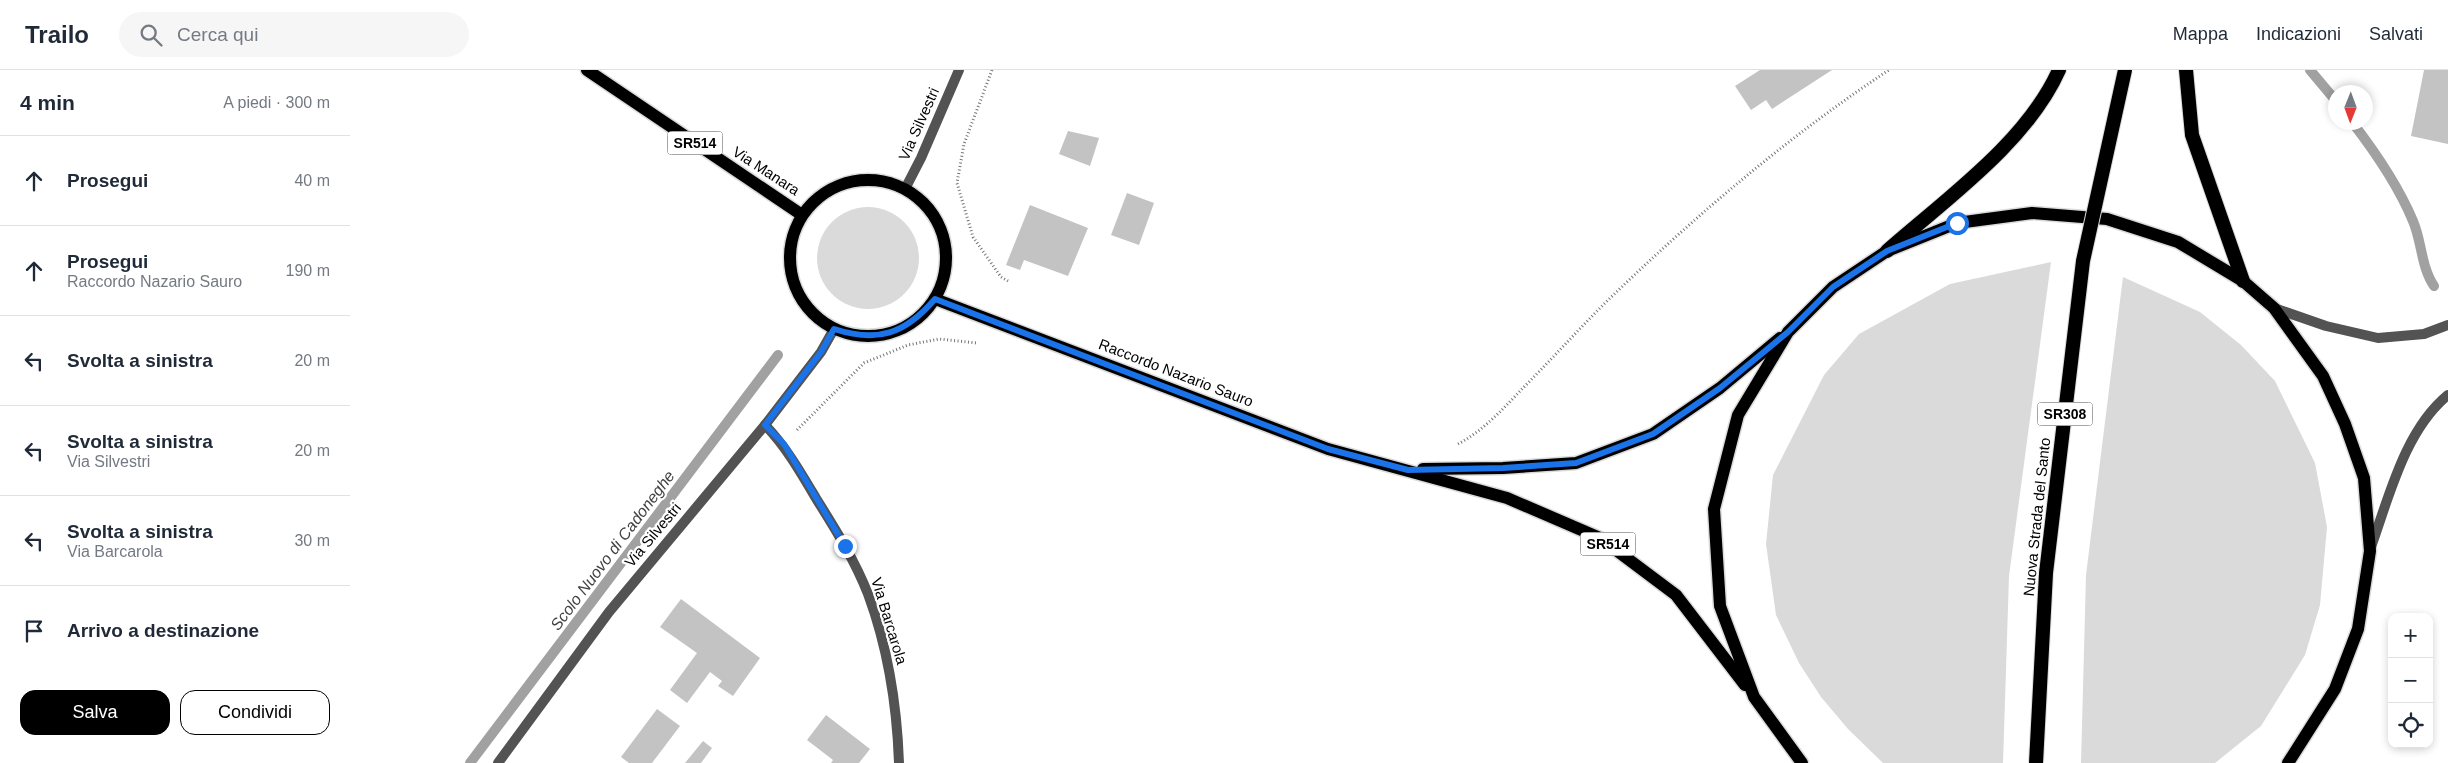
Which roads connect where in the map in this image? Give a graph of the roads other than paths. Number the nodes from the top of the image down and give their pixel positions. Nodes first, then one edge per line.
1 (587, 70) edge
2 (959, 70) edge
3 (2059, 70) edge
4 (2125, 70) edge
5 (2186, 70) edge
6 (905, 189) junction
7 (802, 215) junction
8 (1887, 251) junction
9 (2243, 281) junction
10 (935, 299) junction
11 (2274, 308) junction
12 (2448, 325) edge
13 (834, 329) junction
14 (1788, 332) junction
15 (2448, 395) edge
16 (765, 425) junction
17 (1408, 470) junction
18 (2370, 551) junction
19 (1754, 697) junction
20 (498, 763) edge
21 (899, 763) edge
22 (1802, 763) edge
23 (2036, 763) edge
24 (2288, 763) edge

1 - 7 main road, Via Manara / SR514
2 - 6 street, Via Silvestri
3 - 8 highway
4 - 23 highway, Nuova Strada del Santo / SR308, bridge
5 - 9 highway
6 - 7 main road
6 - 10 main road
7 - 13 main road
8 - 9 main road
8 - 14 main road
9 - 11 main road
10 - 13 main road
10 - 17 main road, Raccordo Nazario Sauro / SR514
11 - 12 street
11 - 18 main road
13 - 16 street, Via Silvestri
14 - 17 main road, Raccordo Nazario Sauro / SR514
14 - 19 main road
15 - 18 street
16 - 20 street, Via Silvestri
16 - 21 street, Via Barcarola
17 - 19 main road, Raccordo Nazario Sauro / SR514
18 - 24 main road
19 - 22 main road

